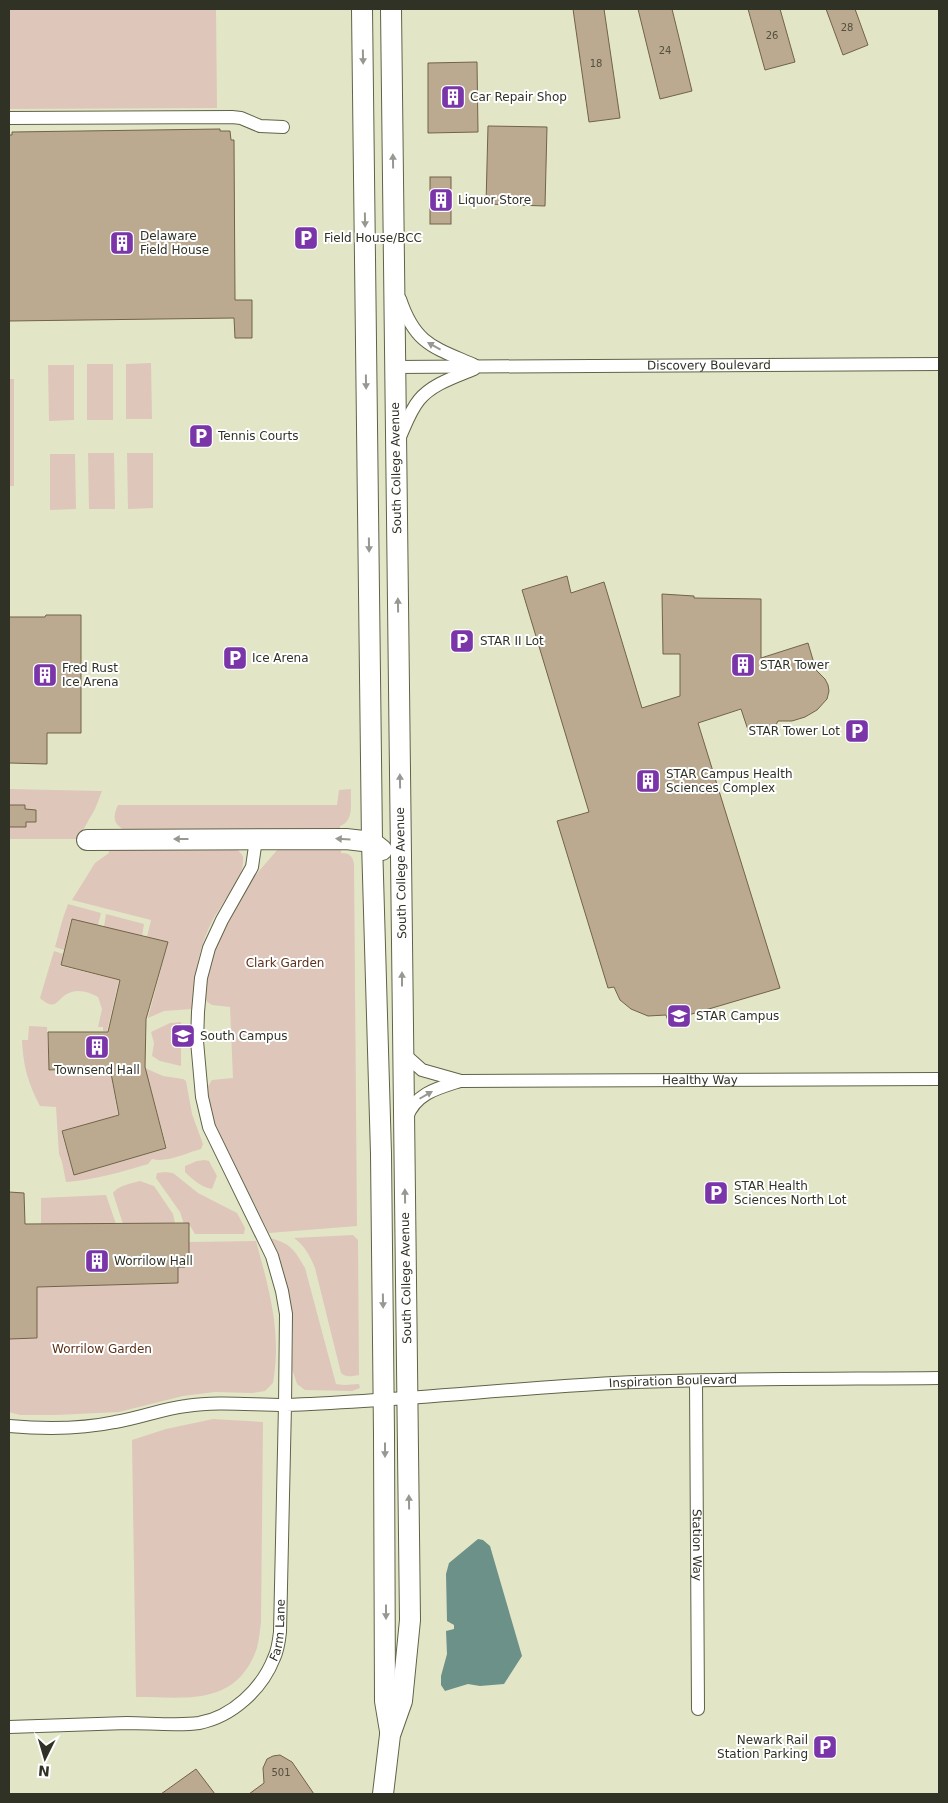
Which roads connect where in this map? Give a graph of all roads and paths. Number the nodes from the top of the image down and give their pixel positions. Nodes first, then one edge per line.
1 (362, 9) edge
2 (391, 9) edge
3 (9, 118) edge
4 (283, 127) dead end
5 (394, 283) junction
6 (939, 364) edge
7 (395, 367) junction
8 (478, 367) junction
9 (396, 445) junction
10 (256, 839) junction
11 (87, 840) dead end
12 (372, 842) junction
13 (401, 866) junction
14 (403, 1053) junction
15 (939, 1079) edge
16 (461, 1081) junction
17 (404, 1124) junction
18 (939, 1378) edge
19 (696, 1381) junction
20 (408, 1399) junction
21 (384, 1401) junction
22 (285, 1405) junction
23 (9, 1426) edge
24 (698, 1709) dead end
25 (9, 1727) edge
26 (390, 1735) junction
27 (384, 1794) edge

1 -> 12 main road, South College Avenue
5 -> 2 main road, South College Avenue
3 - 4 street
5 - 7 main road, South College Avenue
8 -> 5 street, Discovery Boulevard
6 - 8 street, Discovery Boulevard
7 - 8 street, Discovery Boulevard
7 - 9 main road, South College Avenue
8 - 9 street, Discovery Boulevard
13 -> 9 main road, South College Avenue
10 -> 11 main road
12 -> 10 main road
10 - 22 street, Farm Lane
12 - 13 main road
12 -> 21 main road, South College Avenue
14 -> 13 main road, South College Avenue
14 - 16 street, Healthy Way
14 - 17 main road, South College Avenue
15 - 16 street, Healthy Way
17 -> 16 street, Healthy Way
20 -> 17 main road, South College Avenue
18 - 19 street, Inspiration Boulevard
19 - 20 street, Inspiration Boulevard
19 - 24 street, Station Way
20 - 21 street, Inspiration Boulevard
26 -> 20 main road, South College Avenue
21 - 22 street
21 -> 26 main road, South College Avenue
22 - 23 street
22 - 25 street, Farm Lane
26 - 27 main road, South College Avenue

